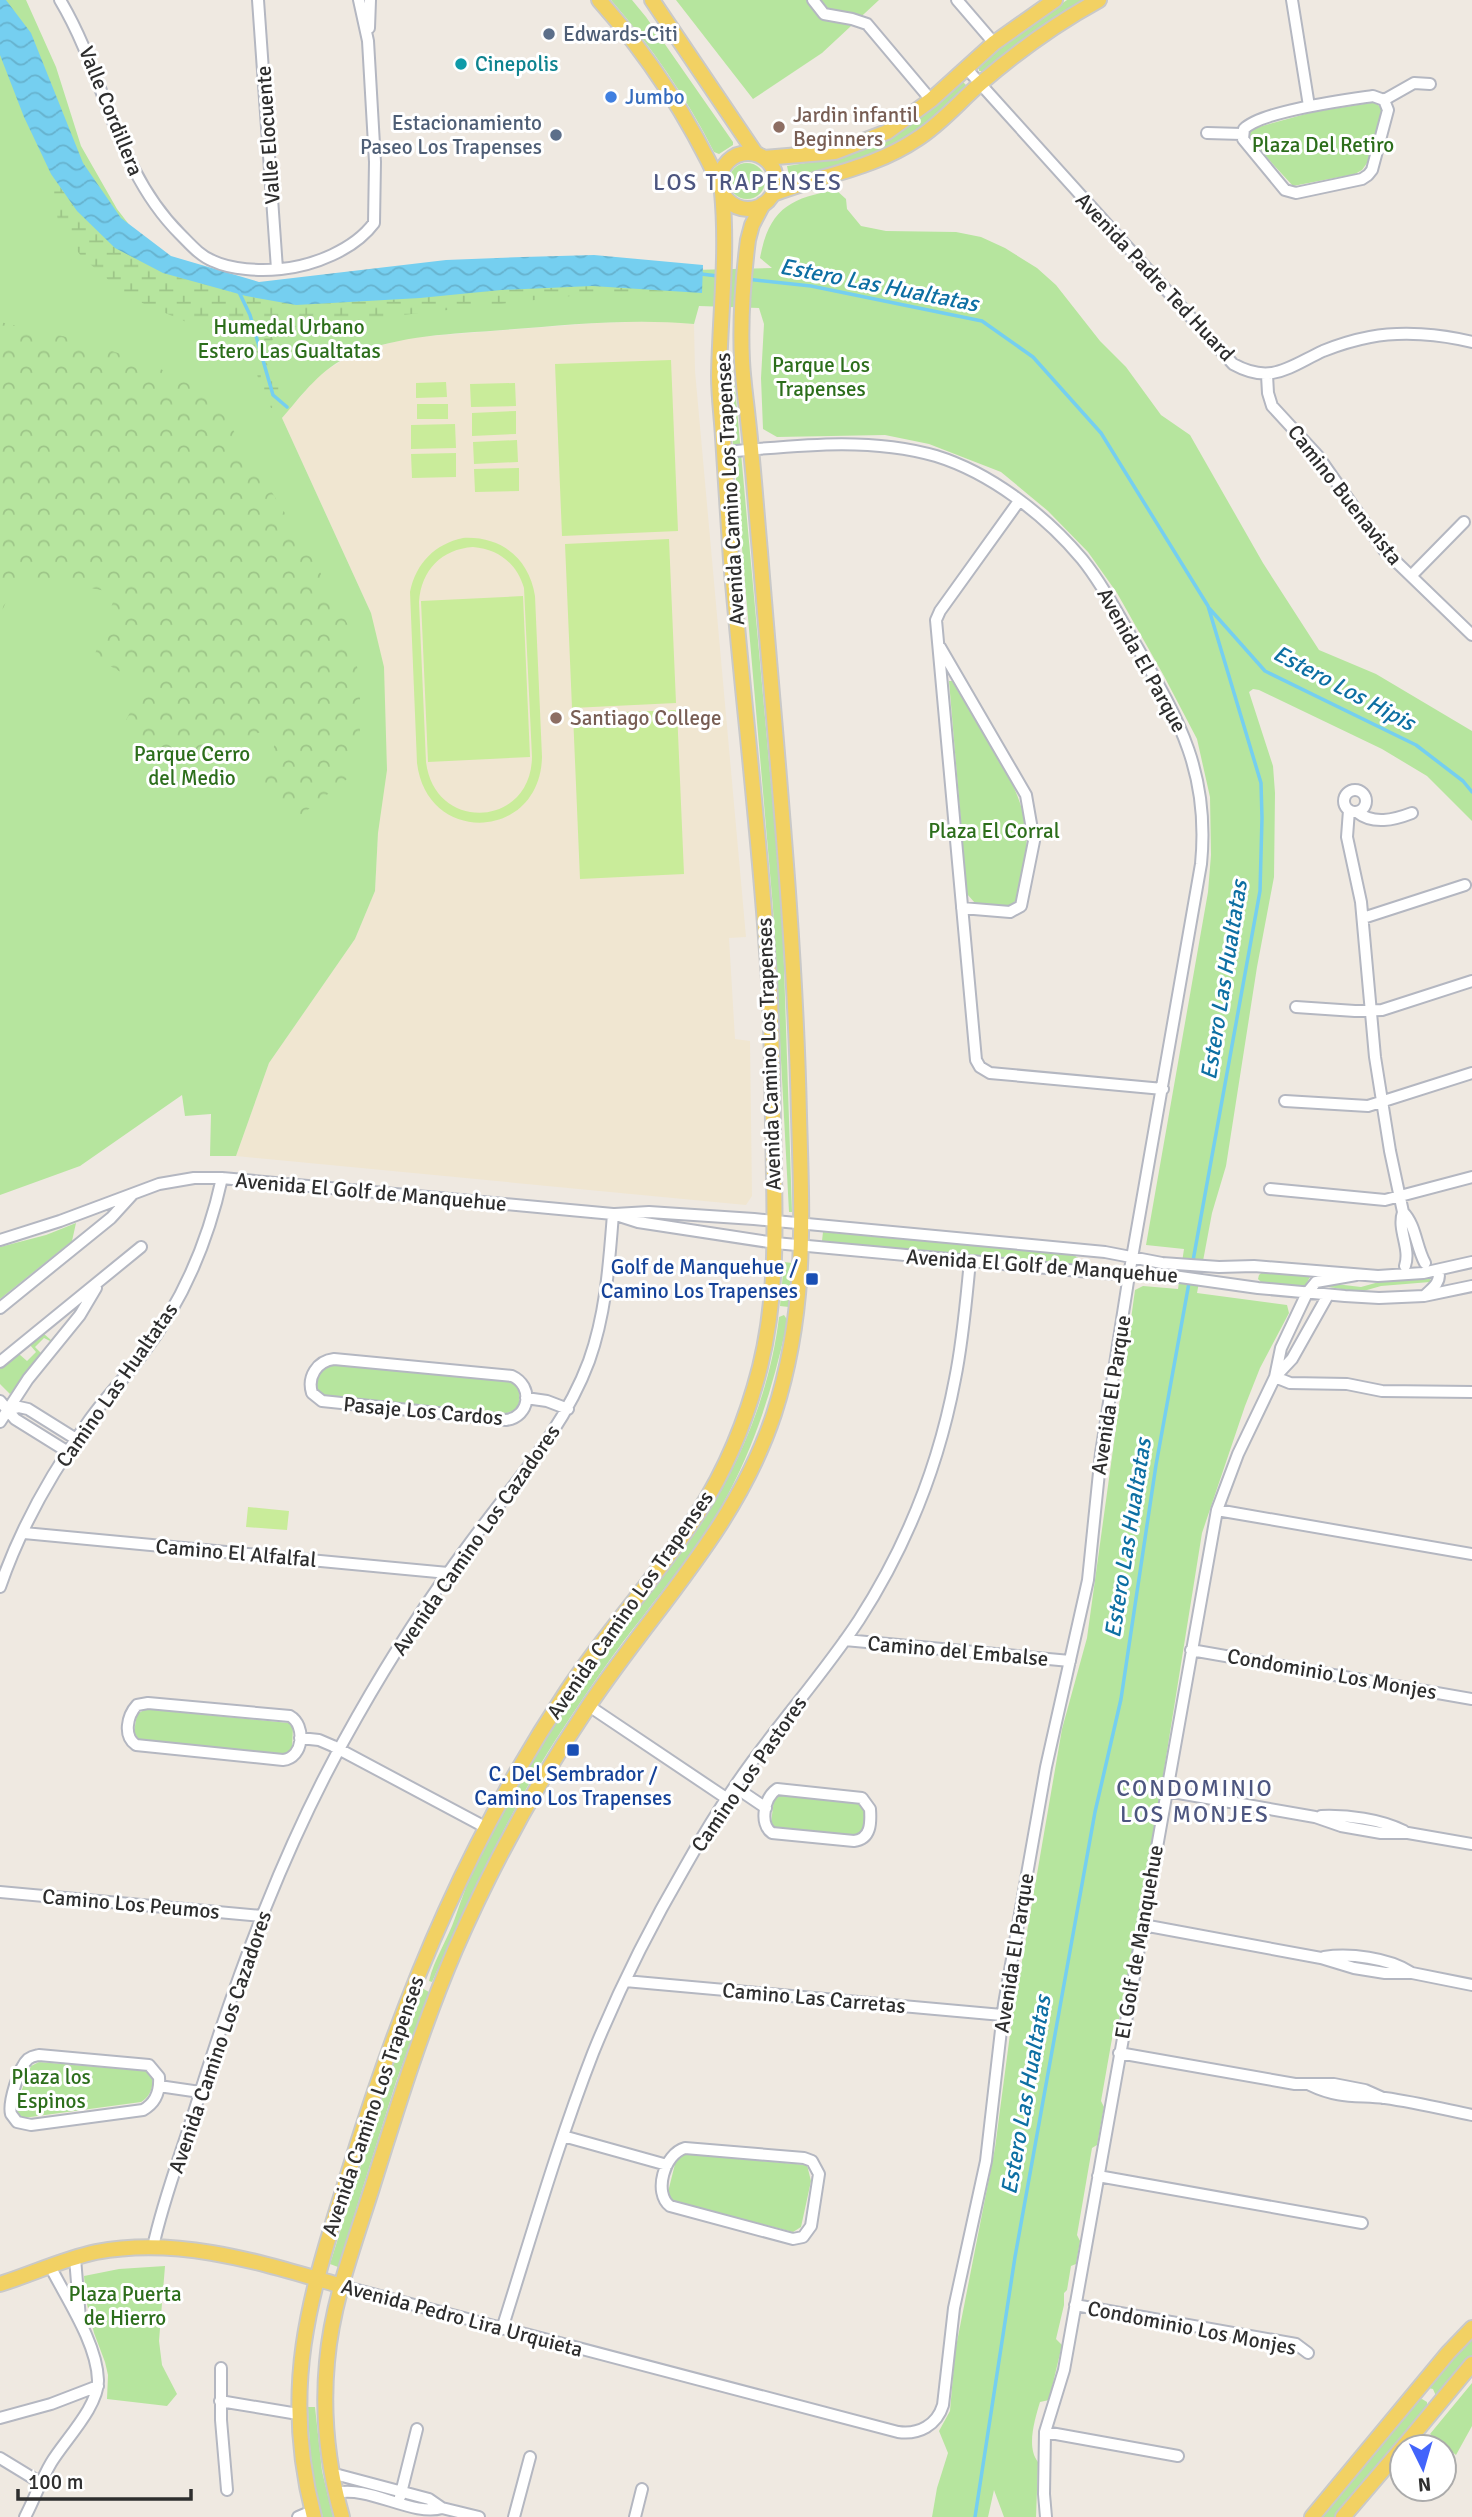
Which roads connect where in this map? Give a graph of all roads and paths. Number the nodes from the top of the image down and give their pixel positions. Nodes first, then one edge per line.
1 (60, 0) edge
2 (258, 0) edge
3 (359, 0) edge
4 (370, 0) edge
5 (599, 0) edge
6 (652, 0) edge
7 (813, 0) edge
8 (957, 0) edge
9 (1055, 0) edge
10 (1099, 0) edge
11 (1292, 0) edge
12 (368, 41) junction
13 (994, 43) junction
14 (966, 68) junction
15 (981, 83) junction
16 (1430, 84) dead end
17 (930, 100) junction
18 (1384, 100) junction
19 (1309, 106) junction
20 (1207, 133) dead end
21 (1242, 134) junction
22 (760, 156) junction
23 (721, 189) junction
24 (768, 199) junction
25 (277, 269) junction
26 (1472, 342) edge
27 (1267, 374) junction
28 (751, 450) junction
29 (724, 452) junction
30 (1018, 501) junction
31 (1464, 522) dead end
32 (1411, 576) junction
33 (1472, 635) edge
34 (938, 644) junction
35 (1412, 813) dead end
36 (1465, 885) dead end
37 (962, 908) junction
38 (1363, 918) junction
39 (1472, 981) edge
40 (1296, 1007) dead end
41 (1370, 1011) junction
42 (1472, 1073) edge
43 (1163, 1089) junction
44 (1285, 1101) dead end
45 (1381, 1103) junction
46 (1472, 1177) edge
47 (222, 1178) junction
48 (1270, 1189) dead end
49 (132, 1195) junction
50 (1399, 1196) junction
51 (1403, 1212) junction
52 (613, 1214) junction
53 (775, 1220) junction
54 (802, 1223) junction
55 (0, 1240) edge
56 (775, 1243) junction
57 (802, 1246) junction
58 (141, 1247) dead end
59 (1132, 1257) junction
60 (970, 1261) junction
61 (1472, 1262) edge
62 (1425, 1263) junction
63 (1405, 1266) junction
64 (1438, 1271) junction
65 (1129, 1275) junction
66 (1356, 1275) junction
67 (1394, 1276) junction
68 (98, 1283) junction
69 (1472, 1286) edge
70 (1307, 1293) junction
71 (1328, 1295) junction
72 (1424, 1296) junction
73 (0, 1308) edge
74 (771, 1314) junction
75 (797, 1318) junction
76 (0, 1362) edge
77 (1275, 1377) junction
78 (1472, 1392) edge
79 (526, 1398) junction
80 (0, 1401) edge
81 (568, 1409) junction
82 (8, 1410) junction
83 (0, 1422) edge
84 (76, 1439) junction
85 (68, 1452) junction
86 (1217, 1510) junction
87 (23, 1533) junction
88 (1472, 1553) edge
89 (448, 1573) junction
90 (0, 1587) edge
91 (845, 1640) junction
92 (1191, 1650) junction
93 (1070, 1661) junction
94 (1472, 1699) edge
95 (589, 1706) junction
96 (300, 1738) junction
97 (340, 1749) junction
98 (734, 1787) junction
99 (1167, 1791) junction
100 (726, 1798) junction
101 (766, 1808) junction
102 (485, 1827) junction
103 (1472, 1844) edge
104 (0, 1892) edge
105 (261, 1916) junction
106 (1143, 1925) junction
107 (419, 1970) junction
108 (625, 1981) junction
109 (1472, 1985) edge
110 (440, 1989) junction
111 (1002, 2015) junction
112 (1119, 2053) junction
113 (159, 2086) junction
114 (200, 2092) junction
115 (1472, 2115) edge
116 (564, 2136) junction
117 (667, 2165) junction
118 (1098, 2176) junction
119 (1362, 2223) dead end
120 (153, 2247) junction
121 (75, 2258) junction
122 (50, 2266) junction
123 (316, 2278) junction
124 (0, 2284) edge
125 (342, 2286) junction
126 (1075, 2305) junction
127 (80, 2322) junction
128 (1472, 2328) edge
129 (502, 2329) junction
130 (1308, 2353) dead end
131 (1472, 2364) edge
132 (221, 2368) dead end
133 (98, 2386) junction
134 (1416, 2391) junction
135 (220, 2401) junction
136 (1435, 2408) junction
137 (298, 2414) junction
138 (0, 2418) edge
139 (417, 2429) dead end
140 (923, 2430) joint
141 (1045, 2432) junction
142 (1414, 2433) edge
143 (1178, 2456) dead end
144 (0, 2458) edge
145 (530, 2458) dead end
146 (1388, 2464) edge
147 (331, 2473) junction
148 (41, 2483) junction
149 (642, 2489) dead end
150 (228, 2490) dead end
151 (401, 2491) junction
152 (335, 2493) junction
153 (398, 2503) junction
154 (442, 2508) junction
155 (455, 2514) edge
156 (308, 2515) edge
157 (25, 2517) edge
158 (342, 2517) edge
159 (479, 2517) edge
160 (514, 2517) edge
161 (635, 2517) edge
162 (1046, 2517) edge
163 (1312, 2517) edge
164 (1343, 2517) edge

1 - 25 street, Valle Cordillera
2 - 25 street, Valle Elocuente
3 - 12 street, Valle Cordillera
4 - 12 street, Valle Cordillera
5 - 23 main road, Avenida Camino Los Trapenses
6 - 22 main road
7 - 17 street
8 - 13 street
9 - 13 main road
10 - 15 main road
11 - 19 street
12 - 25 street, Valle Cordillera
13 - 14 main road
14 - 15 street, Avenida Padre Ted Huard
14 - 17 main road
15 - 24 main road
15 - 27 street, Avenida Padre Ted Huard
16 - 18 street
17 - 22 main road
18 - 19 street
18 - 21 street
19 - 21 street
20 - 21 street
22 - 23 main road
22 - 24 main road
23 - 24 main road
23 - 29 main road, Avenida Camino Los Trapenses
24 - 28 main road, Avenida Camino Los Trapenses
26 - 27 street
27 - 32 street, Camino Buenavista
28 - 29 street, Avenida El Parque
28 - 30 street, Avenida El Parque
28 - 54 main road, Avenida Camino Los Trapenses
29 - 53 main road, Avenida Camino Los Trapenses
30 - 34 street
30 - 43 street, Avenida El Parque
31 - 32 street, Camino Buenavista
32 - 33 street, Camino Buenavista
34 - 37 street
34 - 37 street
35 - 38 street
36 - 38 street
37 - 43 street
38 - 41 street
39 - 41 street
40 - 41 street
41 - 45 street
42 - 45 street
43 - 59 street, Avenida El Parque
44 - 45 street
45 - 50 street
46 - 50 street
47 - 49 street, Avenida El Golf de Manquehue
47 - 52 street, Avenida El Golf de Manquehue
47 - 84 street, Camino Las Hualtatas
48 - 50 street
49 - 55 street, Avenida El Golf de Manquehue
49 - 73 street, Avenida El Golf de Manquehue
50 - 51 street
51 - 62 street
51 - 63 street
52 - 53 street, Avenida El Golf de Manquehue
52 - 56 street, Avenida El Golf de Manquehue
52 - 81 street, Avenida Camino Los Cazadores
53 - 54 street, Avenida El Golf de Manquehue
53 - 56 main road, Avenida Camino Los Trapenses
54 - 57 main road, Avenida Camino Los Trapenses
54 - 59 street, Avenida El Golf de Manquehue
56 - 57 street, Avenida El Golf de Manquehue
56 - 74 main road, Avenida Camino Los Trapenses
57 - 60 street, Avenida El Golf de Manquehue
57 - 75 main road, Avenida Camino Los Trapenses
58 - 68 street
59 - 65 street, Avenida El Parque
59 - 66 street, Avenida El Golf de Manquehue
60 - 65 street, Avenida El Golf de Manquehue
60 - 91 street, Camino Los Pastores
61 - 64 street, Avenida El Golf de Manquehue
62 - 63 street
62 - 64 street
63 - 67 street
64 - 67 street, Avenida El Golf de Manquehue
64 - 72 street
65 - 70 street, Avenida El Golf de Manquehue
65 - 93 street, Avenida El Parque
66 - 67 street, Avenida El Golf de Manquehue
66 - 70 street
68 - 76 street
68 - 82 street
69 - 72 street, Avenida El Golf de Manquehue
70 - 71 street, Avenida El Golf de Manquehue
70 - 77 street, El Golf de Manquehue
71 - 72 street, Avenida El Golf de Manquehue
71 - 77 street, El Golf de Manquehue
74 - 75 main road
74 - 102 main road, Avenida Camino Los Trapenses
75 - 95 main road, Avenida Camino Los Trapenses
77 - 78 street
77 - 86 street, El Golf de Manquehue
79 - 79 street, Pasaje Los Cardos
79 - 81 street, Pasaje Los Cardos
80 - 82 street
81 - 89 street, Avenida Camino Los Cazadores
82 - 83 street
82 - 84 street
82 - 85 street
84 - 85 street, Camino Las Hualtatas
85 - 87 street, Camino Las Hualtatas
86 - 88 street
86 - 92 street, El Golf de Manquehue
87 - 89 street, Camino El Alfalfal
87 - 90 street, Camino Las Hualtatas
89 - 97 street, Avenida Camino Los Cazadores
91 - 93 street, Camino del Embalse
91 - 98 street, Camino Los Pastores
92 - 94 street, Condominio Los Monjes
92 - 99 street, El Golf de Manquehue
93 - 111 street, Avenida El Parque
95 - 100 street
95 - 110 main road, Avenida Camino Los Trapenses
96 - 96 street
96 - 97 street
97 - 102 street
97 - 105 street, Avenida Camino Los Cazadores
98 - 100 street, Camino Los Pastores
98 - 101 street
99 - 103 street
99 - 106 street, El Golf de Manquehue
100 - 108 street, Camino Los Pastores
101 - 101 street
102 - 107 main road, Avenida Camino Los Trapenses
104 - 105 street, Camino Los Peumos
105 - 114 street, Avenida Camino Los Cazadores
106 - 109 street
106 - 112 street, El Golf de Manquehue
107 - 110 main road
107 - 123 main road, Avenida Camino Los Trapenses
108 - 111 street, Camino Las Carretas
108 - 116 street, Camino Los Pastores
110 - 125 main road, Avenida Camino Los Trapenses
111 - 140 street, Avenida El Parque
112 - 115 street
112 - 118 street, El Golf de Manquehue
113 - 113 street
113 - 114 street
114 - 120 street, Avenida Camino Los Cazadores
116 - 117 street
116 - 129 street, Camino Los Pastores
117 - 117 street
118 - 119 street
118 - 126 street, El Golf de Manquehue
120 - 121 main road, Avenida Pedro Lira Urquieta
120 - 123 main road, Avenida Pedro Lira Urquieta
121 - 122 main road, Avenida Pedro Lira Urquieta
121 - 127 street
122 - 124 main road, Avenida Pedro Lira Urquieta
122 - 127 street
123 - 125 main road, Avenida Pedro Lira Urquieta
123 - 137 main road, Avenida Camino Los Trapenses
125 - 129 street, Avenida Pedro Lira Urquieta
125 - 147 main road, Avenida Camino Los Trapenses
126 - 130 street, Condominio Los Monjes
126 - 141 street, El Golf de Manquehue
127 - 133 street
128 - 134 main road
129 - 140 street, Avenida Pedro Lira Urquieta
131 - 136 main road
132 - 135 street
133 - 138 street
133 - 148 street
134 - 136 main road
134 - 163 main road
135 - 137 street
135 - 150 street
136 - 142 main road
137 - 156 main road, Avenida Camino Los Trapenses
139 - 151 street
141 - 143 street
141 - 162 street, El Golf de Manquehue
144 - 148 street
145 - 160 street
146 - 164 main road
147 - 151 street
147 - 152 main road, Avenida Camino Los Trapenses
148 - 157 street
149 - 161 street
151 - 153 street
151 - 154 street
152 - 153 street
152 - 158 main road, Avenida Camino Los Trapenses
153 - 154 street
154 - 155 street
155 - 159 street

